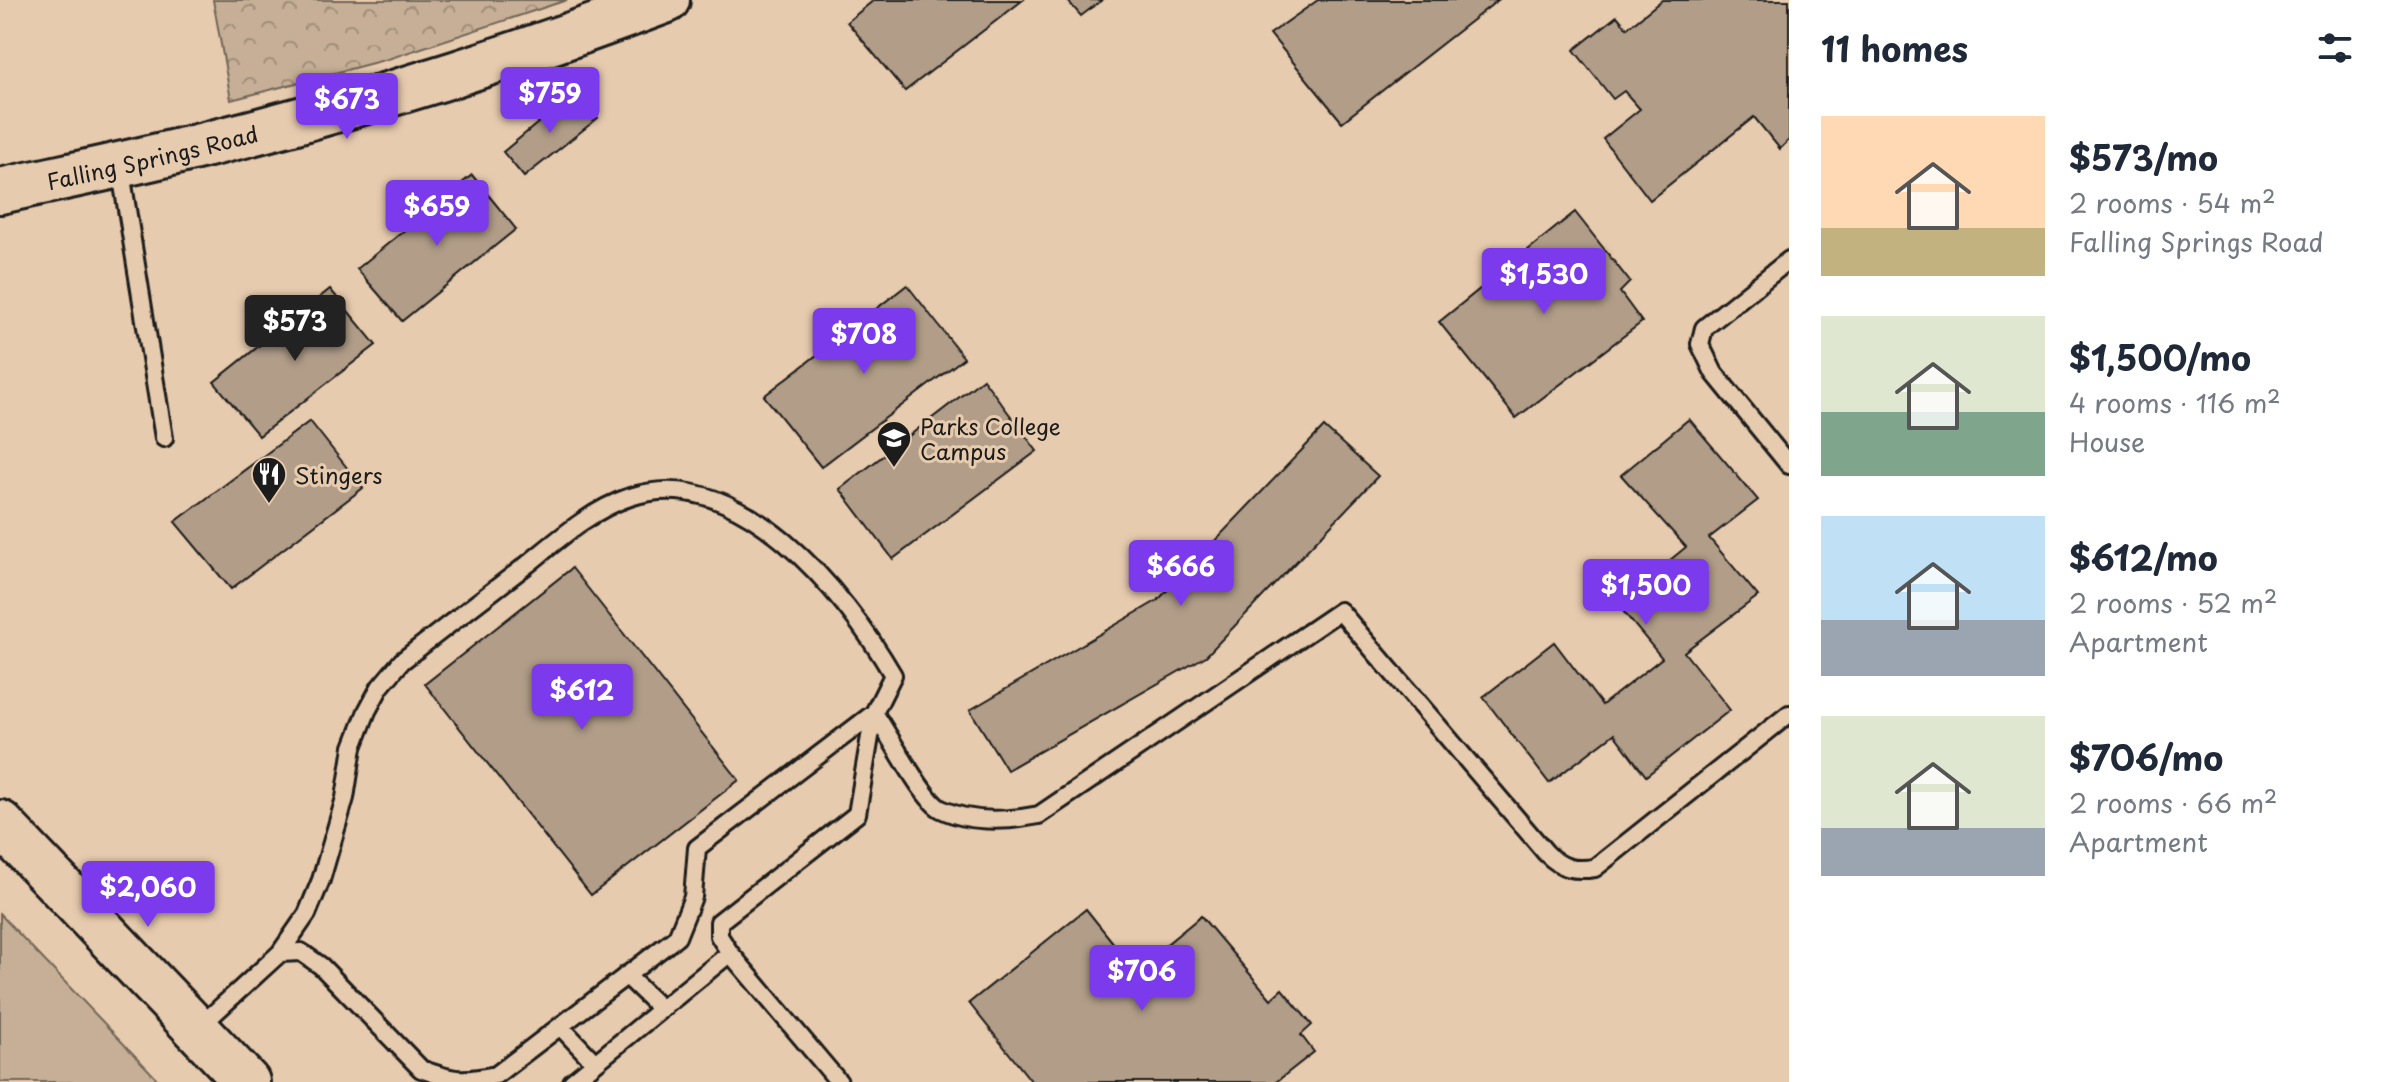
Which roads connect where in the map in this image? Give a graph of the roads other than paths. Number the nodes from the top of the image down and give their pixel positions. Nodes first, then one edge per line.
1 (667, 0) edge
2 (120, 164) junction
3 (0, 191) edge
4 (1789, 260) edge
5 (164, 438) dead end
6 (1789, 465) edge
7 (874, 713) junction
8 (1789, 714) edge
9 (0, 823) edge
10 (280, 953) junction
11 (730, 953) junction
12 (626, 975) junction
13 (661, 1009) junction
14 (560, 1026) junction
15 (197, 1029) junction
16 (595, 1063) junction
17 (498, 1078) edge
18 (247, 1082) edge
19 (572, 1082) edge
20 (839, 1082) edge

1 - 2 street, Falling Springs Road
2 - 3 street, Falling Springs Road
2 - 5 lane
4 - 6 lane
7 - 8 lane
7 - 10 lane
7 - 11 lane
7 - 12 lane
9 - 15 street
10 - 15 lane
10 - 17 lane
11 - 13 lane
11 - 20 lane
12 - 13 lane
12 - 14 lane
13 - 16 lane
14 - 16 lane
14 - 17 lane
15 - 18 street
16 - 19 lane

